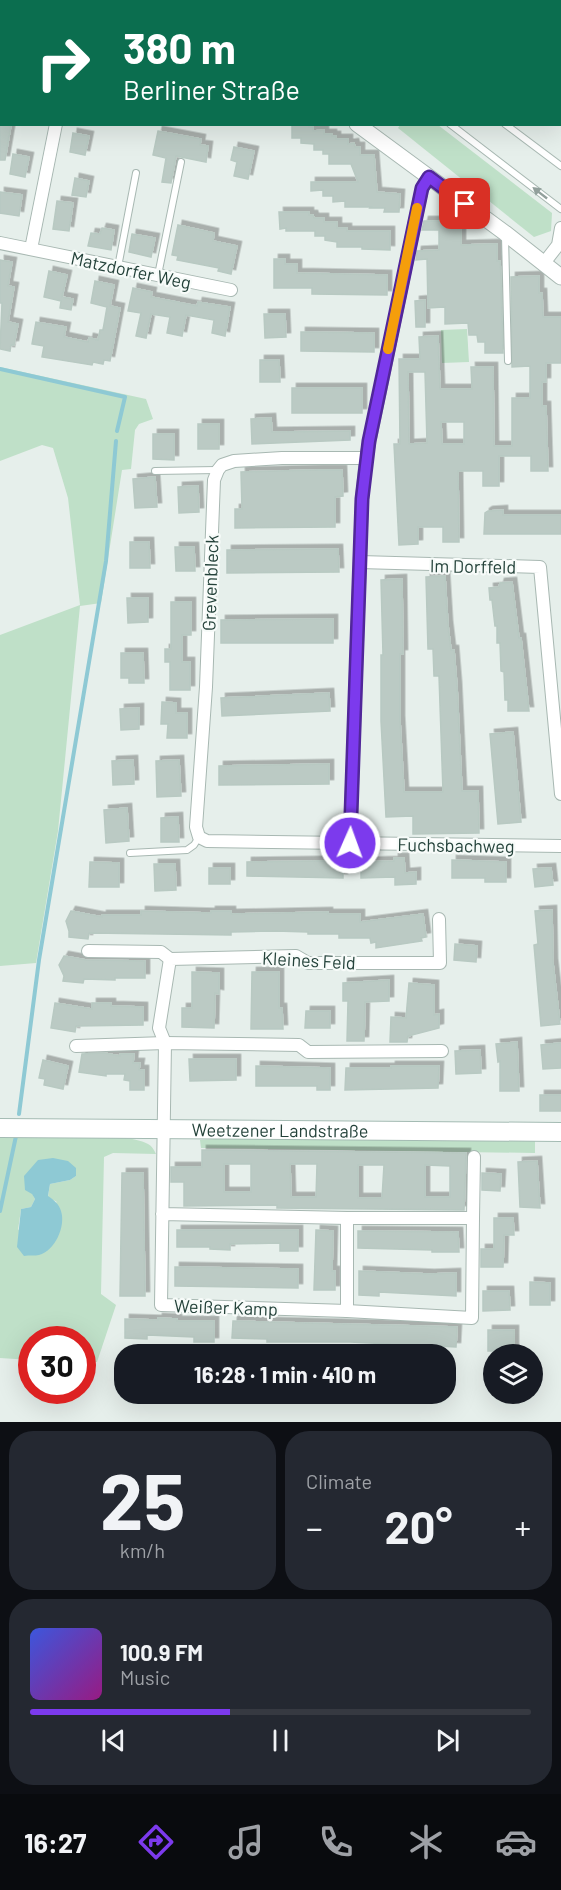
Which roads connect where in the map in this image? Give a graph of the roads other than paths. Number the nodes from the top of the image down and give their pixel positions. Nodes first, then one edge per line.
1 (56, 126) edge
2 (360, 126) edge
3 (453, 126) edge
4 (508, 126) edge
5 (181, 162) dead end
6 (561, 166) edge
7 (136, 172) dead end
8 (429, 177) junction
9 (561, 210) edge
10 (561, 228) edge
11 (505, 233) junction
12 (0, 243) edge
13 (31, 249) junction
14 (544, 263) junction
15 (118, 267) junction
16 (158, 275) junction
17 (561, 277) edge
18 (231, 290) dead end
19 (508, 361) dead end
20 (366, 458) junction
21 (218, 470) junction
22 (155, 471) dead end
23 (360, 562) junction
24 (561, 794) edge
25 (203, 839) junction
26 (350, 843) junction
27 (561, 846) edge
28 (130, 853) dead end
29 (439, 919) dead end
30 (87, 951) dead end
31 (170, 959) junction
32 (165, 1043) junction
33 (76, 1046) dead end
34 (442, 1051) dead end
35 (0, 1128) edge
36 (165, 1129) junction
37 (561, 1132) edge
38 (474, 1157) dead end
39 (162, 1214) junction
40 (346, 1218) junction
41 (473, 1218) junction
42 (347, 1311) junction

1 - 13 street
2 - 8 street
9 -> 3 lane
4 - 6 lane
5 - 16 lane
7 - 15 lane
8 - 11 street
8 - 20 street
10 - 14 street
11 - 14 street
11 - 19 lane
12 - 13 street, Matzdorfer Weg
13 - 15 street, Matzdorfer Weg
14 - 17 street
15 - 16 street, Matzdorfer Weg
16 - 18 street, Matzdorfer Weg
20 - 21 street
20 - 23 street
21 - 22 lane
21 - 25 street, Grevenbleck
23 - 24 street, Im Dorffeld
23 - 26 street
25 - 26 street, Fuchsbachweg
25 - 28 lane
26 - 27 street, Fuchsbachweg
29 - 31 street, Kleines Feld
30 - 31 street, Kleines Feld
31 - 32 street
32 - 33 street
32 - 34 street
32 - 36 street
35 - 36 main road, Weetzener Landstraße
36 - 37 main road, Weetzener Landstraße
36 - 39 street, Weißer Kamp
38 - 41 street, Weißer Kamp
39 - 40 street
39 - 42 street, Weißer Kamp
40 - 41 street
40 - 42 street
41 - 42 street, Weißer Kamp

